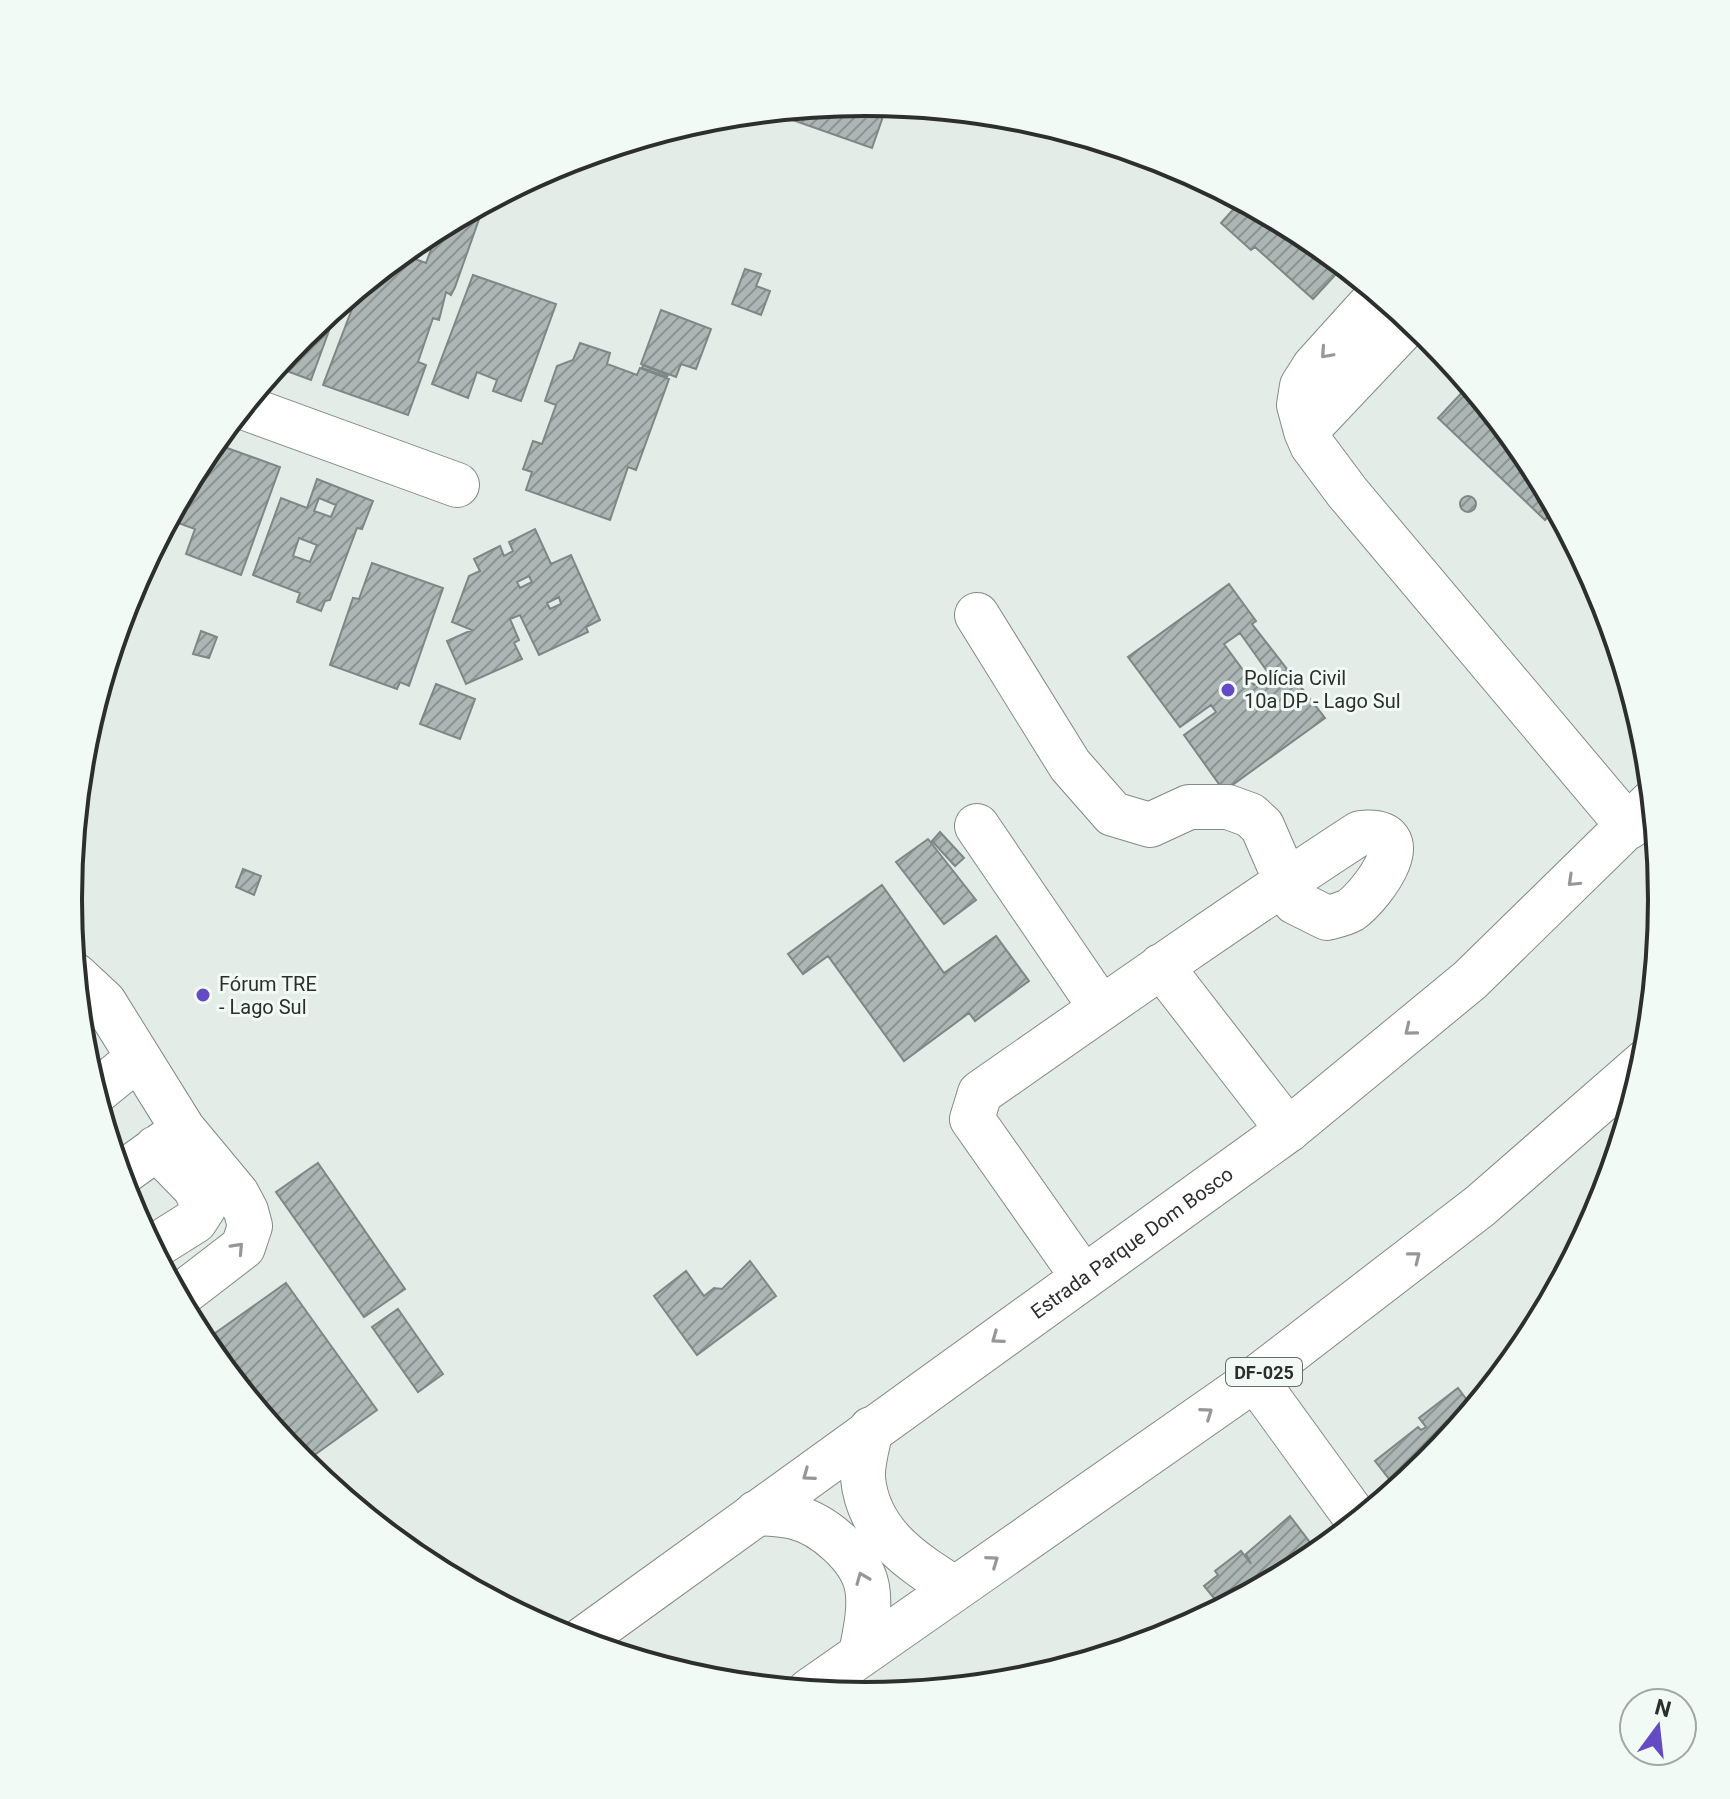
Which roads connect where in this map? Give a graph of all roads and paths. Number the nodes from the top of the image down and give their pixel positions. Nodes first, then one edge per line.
1 (1372, 303) edge
2 (1402, 330) edge
3 (254, 411) edge
4 (1306, 431) junction
5 (457, 485) dead end
6 (977, 615) dead end
7 (1641, 814) edge
8 (977, 826) dead end
9 (1161, 966) junction
10 (89, 1002) edge
11 (1101, 1008) junction
12 (138, 1058) junction
13 (1627, 1078) edge
14 (105, 1085) edge
15 (1288, 1130) junction
16 (170, 1139) junction
17 (130, 1168) edge
18 (161, 1242) edge
19 (1083, 1277) junction
20 (187, 1290) edge
21 (1255, 1379) junction
22 (871, 1429) junction
23 (756, 1513) junction
24 (1352, 1513) edge
25 (954, 1588) junction
26 (591, 1633) edge
27 (861, 1654) junction
28 (823, 1681) edge

1 -> 4 main road
2 - 4 main road
3 - 5 main road
4 - 7 main road
6 - 9 main road
7 -> 15 main road, Estrada Parque Dom Bosco
8 - 11 main road
9 - 11 main road
9 - 15 main road
10 - 12 main road
11 - 19 main road
12 - 14 main road
12 - 16 main road
21 -> 13 main road, DF-025
15 - 19 main road, Estrada Parque Dom Bosco
16 - 17 main road
16 - 18 main road
20 -> 16 main road
19 -> 22 main road, Estrada Parque Dom Bosco
21 - 24 main road
25 -> 21 main road, DF-025
22 -> 23 main road, Estrada Parque Dom Bosco
22 - 25 main road
23 - 26 main road, Estrada Parque Dom Bosco
27 -> 23 main road
25 - 27 main road, DF-025
27 - 28 main road, DF-025

